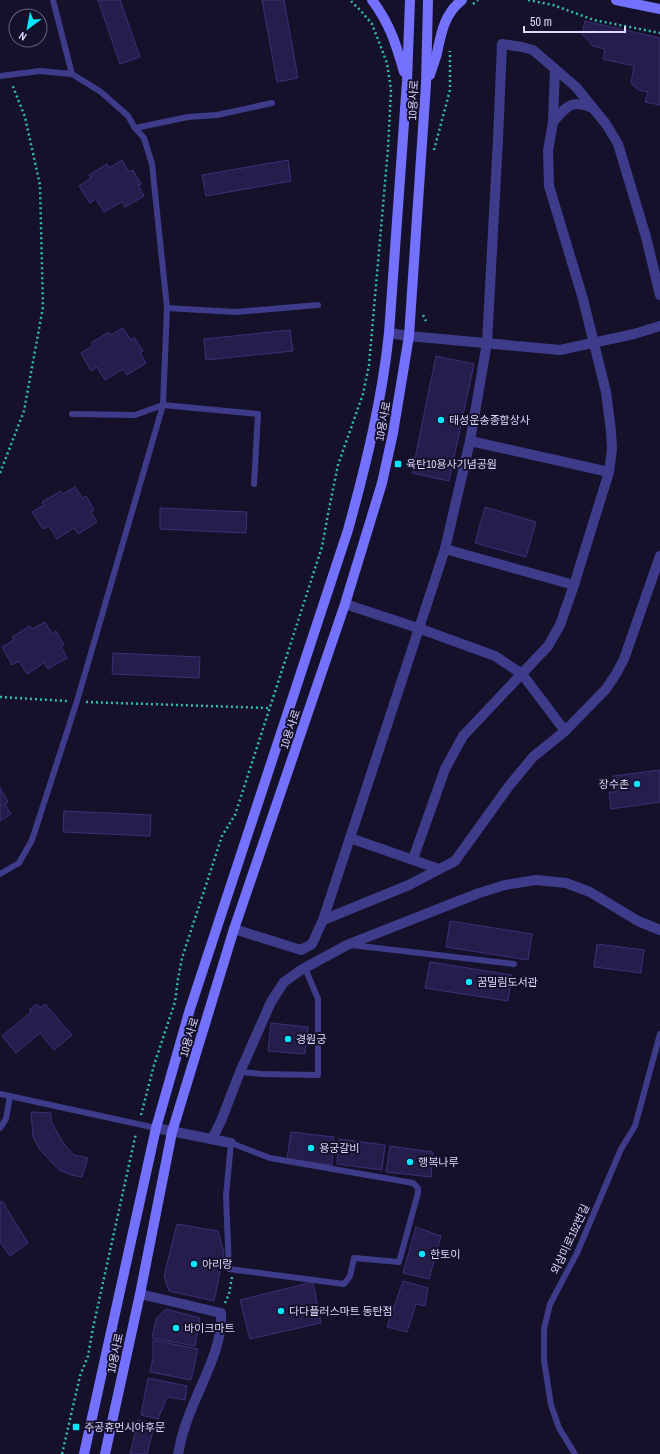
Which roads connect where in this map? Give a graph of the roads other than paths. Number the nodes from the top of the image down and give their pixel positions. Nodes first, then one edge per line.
1 (53, 0) edge
2 (372, 0) edge
3 (410, 0) edge
4 (428, 0) edge
5 (462, 0) edge
6 (616, 0) edge
7 (660, 9) edge
8 (555, 69) junction
9 (72, 74) junction
10 (0, 76) edge
11 (407, 81) junction
12 (426, 84) junction
13 (272, 103) dead end
14 (594, 109) junction
15 (553, 122) junction
16 (136, 128) junction
17 (660, 295) edge
18 (318, 305) dead end
19 (167, 308) junction
20 (660, 326) edge
21 (389, 333) junction
22 (409, 336) junction
23 (594, 342) junction
24 (487, 344) junction
25 (163, 405) junction
26 (72, 414) dead end
27 (470, 441) junction
28 (609, 472) junction
29 (254, 484) dead end
30 (445, 549) junction
31 (660, 556) edge
32 (574, 585) junction
33 (345, 604) junction
34 (418, 628) junction
35 (522, 674) junction
36 (565, 732) junction
37 (350, 838) junction
38 (413, 859) junction
39 (439, 869) junction
40 (0, 874) edge
41 (323, 920) junction
42 (234, 929) junction
43 (660, 930) edge
44 (347, 945) junction
45 (514, 964) dead end
46 (305, 968) junction
47 (660, 1034) edge
48 (240, 1072) junction
49 (0, 1094) edge
50 (10, 1096) junction
51 (0, 1128) edge
52 (156, 1128) junction
53 (172, 1132) junction
54 (212, 1139) junction
55 (231, 1143) junction
56 (140, 1294) junction
57 (84, 1454) edge
58 (105, 1454) edge
59 (178, 1454) edge
60 (575, 1454) edge

1 - 9 lane
2 - 11 street
3 - 11 street, 10용사로
4 - 12 street, 10용사로
5 - 12 street
6 - 7 street
8 - 14 street
8 - 15 street
8 - 24 street
9 - 10 lane
9 - 16 lane
11 - 21 street, 10용사로
12 - 22 street, 10용사로
13 - 16 lane
14 - 15 street
14 - 17 street
15 - 23 street
16 - 19 lane
18 - 19 lane
19 - 25 lane
20 - 23 street
21 - 22 street
21 - 52 street, 10용사로
22 - 24 street
22 - 33 street, 10용사로
23 - 24 street
23 - 28 street
24 - 27 street
25 - 26 lane
25 - 29 lane
25 - 40 lane
27 - 28 street
27 - 30 street
28 - 32 street
30 - 32 street
30 - 34 street
31 - 36 street
32 - 35 street
33 - 34 street
33 - 42 street, 10용사로
34 - 35 street
34 - 37 street
35 - 36 street
35 - 38 street
36 - 39 street
37 - 38 street
37 - 41 street
38 - 39 street
39 - 41 street
41 - 42 street
42 - 53 street, 10용사로
43 - 44 street
44 - 45 lane
44 - 46 street
46 - 48 street
46 - 48 lane
47 - 60 lane, 외삼미로152번길
48 - 54 street
49 - 50 lane
50 - 51 lane
50 - 52 lane
52 - 53 street
52 - 57 street, 10용사로
53 - 54 street
53 - 56 street, 10용사로
54 - 55 street
55 - 55 lane
56 - 58 street, 10용사로
56 - 59 street

